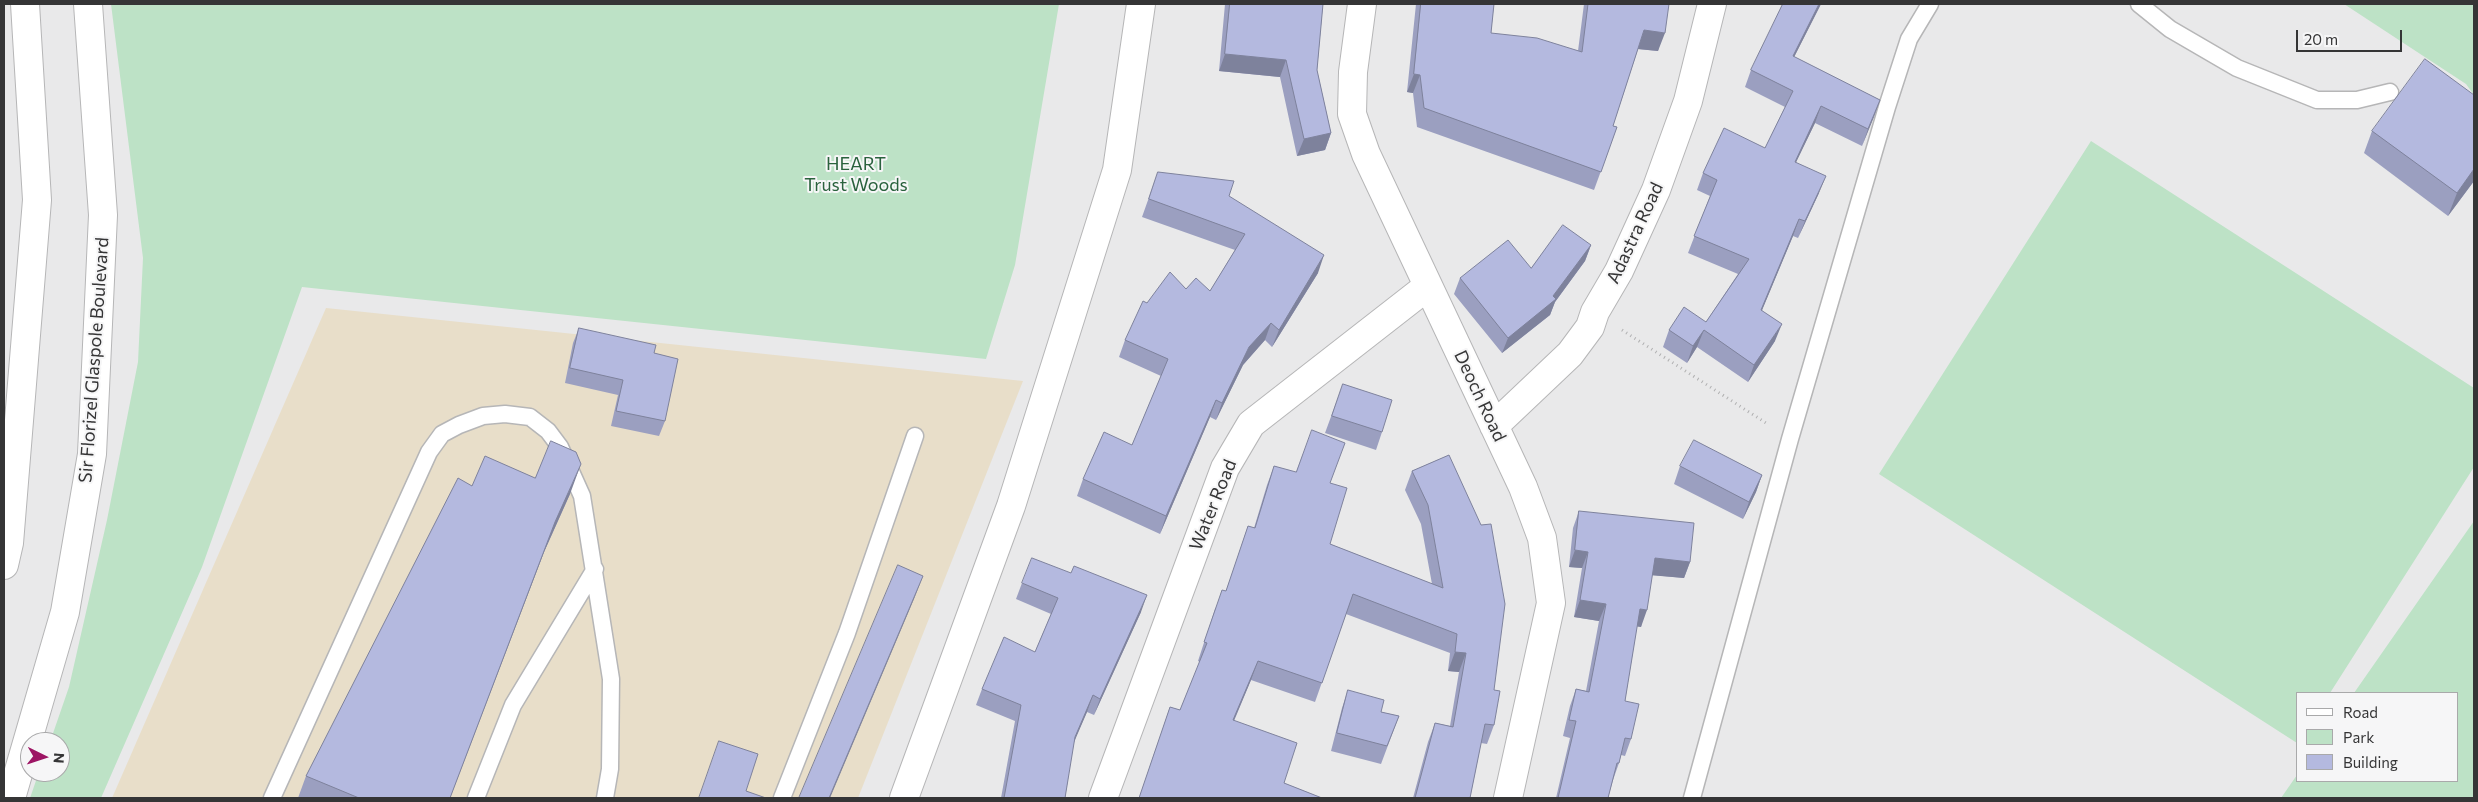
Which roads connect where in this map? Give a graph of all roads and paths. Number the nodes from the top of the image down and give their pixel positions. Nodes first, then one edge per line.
1 (25, 4) edge
2 (88, 4) edge
3 (1142, 4) edge
4 (1362, 4) edge
5 (1712, 4) edge
6 (1930, 4) edge
7 (2139, 4) edge
8 (2390, 92) dead end
9 (1428, 286) junction
10 (1595, 312) junction
11 (1494, 426) junction
12 (915, 436) dead end
13 (1790, 438) junction
14 (4, 565) edge
15 (595, 569) junction
16 (11, 798) edge
17 (272, 798) edge
18 (476, 798) edge
19 (605, 798) edge
20 (782, 798) edge
21 (904, 798) edge
22 (1103, 798) edge
23 (1508, 798) edge
24 (1692, 798) edge

1 - 14 main road
2 - 16 main road, Sir Florizel Glaspole Boulevard
3 - 21 main road
4 - 9 main road, Deoch Road
5 - 10 main road, Adastra Road
6 - 13 lane
7 - 8 lane
9 - 11 main road, Deoch Road
9 - 22 main road, Water Road
10 - 11 main road, Adastra Road
10 - 13 path
11 - 23 main road, Deoch Road
12 - 20 lane
13 - 24 lane
15 - 17 lane
15 - 18 lane
15 - 19 lane

